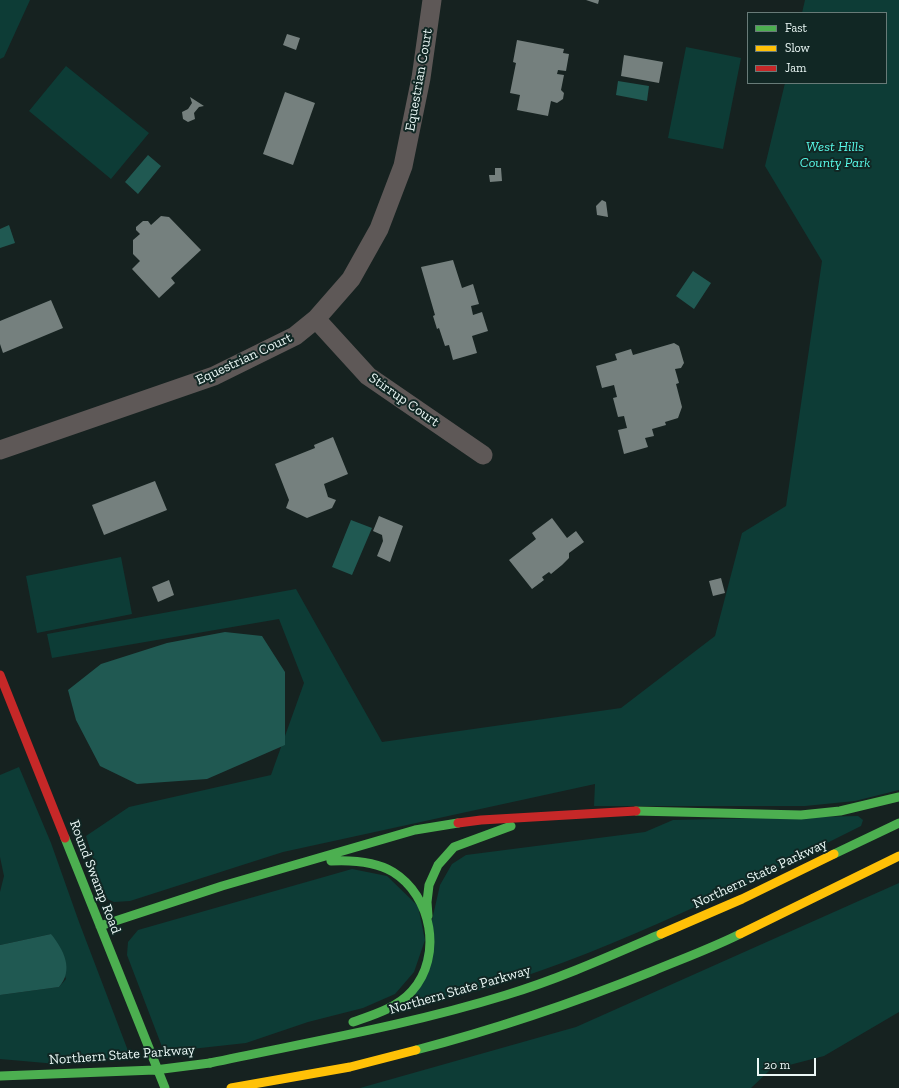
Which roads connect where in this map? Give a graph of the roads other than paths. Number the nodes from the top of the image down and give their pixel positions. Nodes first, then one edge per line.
1 (432, 0) edge
2 (316, 319) junction
3 (0, 450) edge
4 (483, 455) dead end
5 (0, 675) edge
6 (899, 797) edge
7 (547, 815) junction
8 (899, 823) edge
9 (899, 856) edge
10 (282, 869) junction
11 (428, 919) junction
12 (100, 926) junction
13 (255, 1054) junction
14 (0, 1076) edge
15 (165, 1088) edge
16 (231, 1088) edge

1 - 2 street, Equestrian Court
2 - 3 street, Equestrian Court
2 - 4 street, Stirrup Court
5 - 12 main road, Round Swamp Road
6 - 7 main road
7 - 10 main road
7 - 11 main road
8 - 13 main road, Northern State Parkway
9 - 16 main road
10 - 11 main road
10 - 12 main road
11 - 13 main road
12 - 15 main road, Round Swamp Road
13 - 14 main road, Northern State Parkway, bridge

